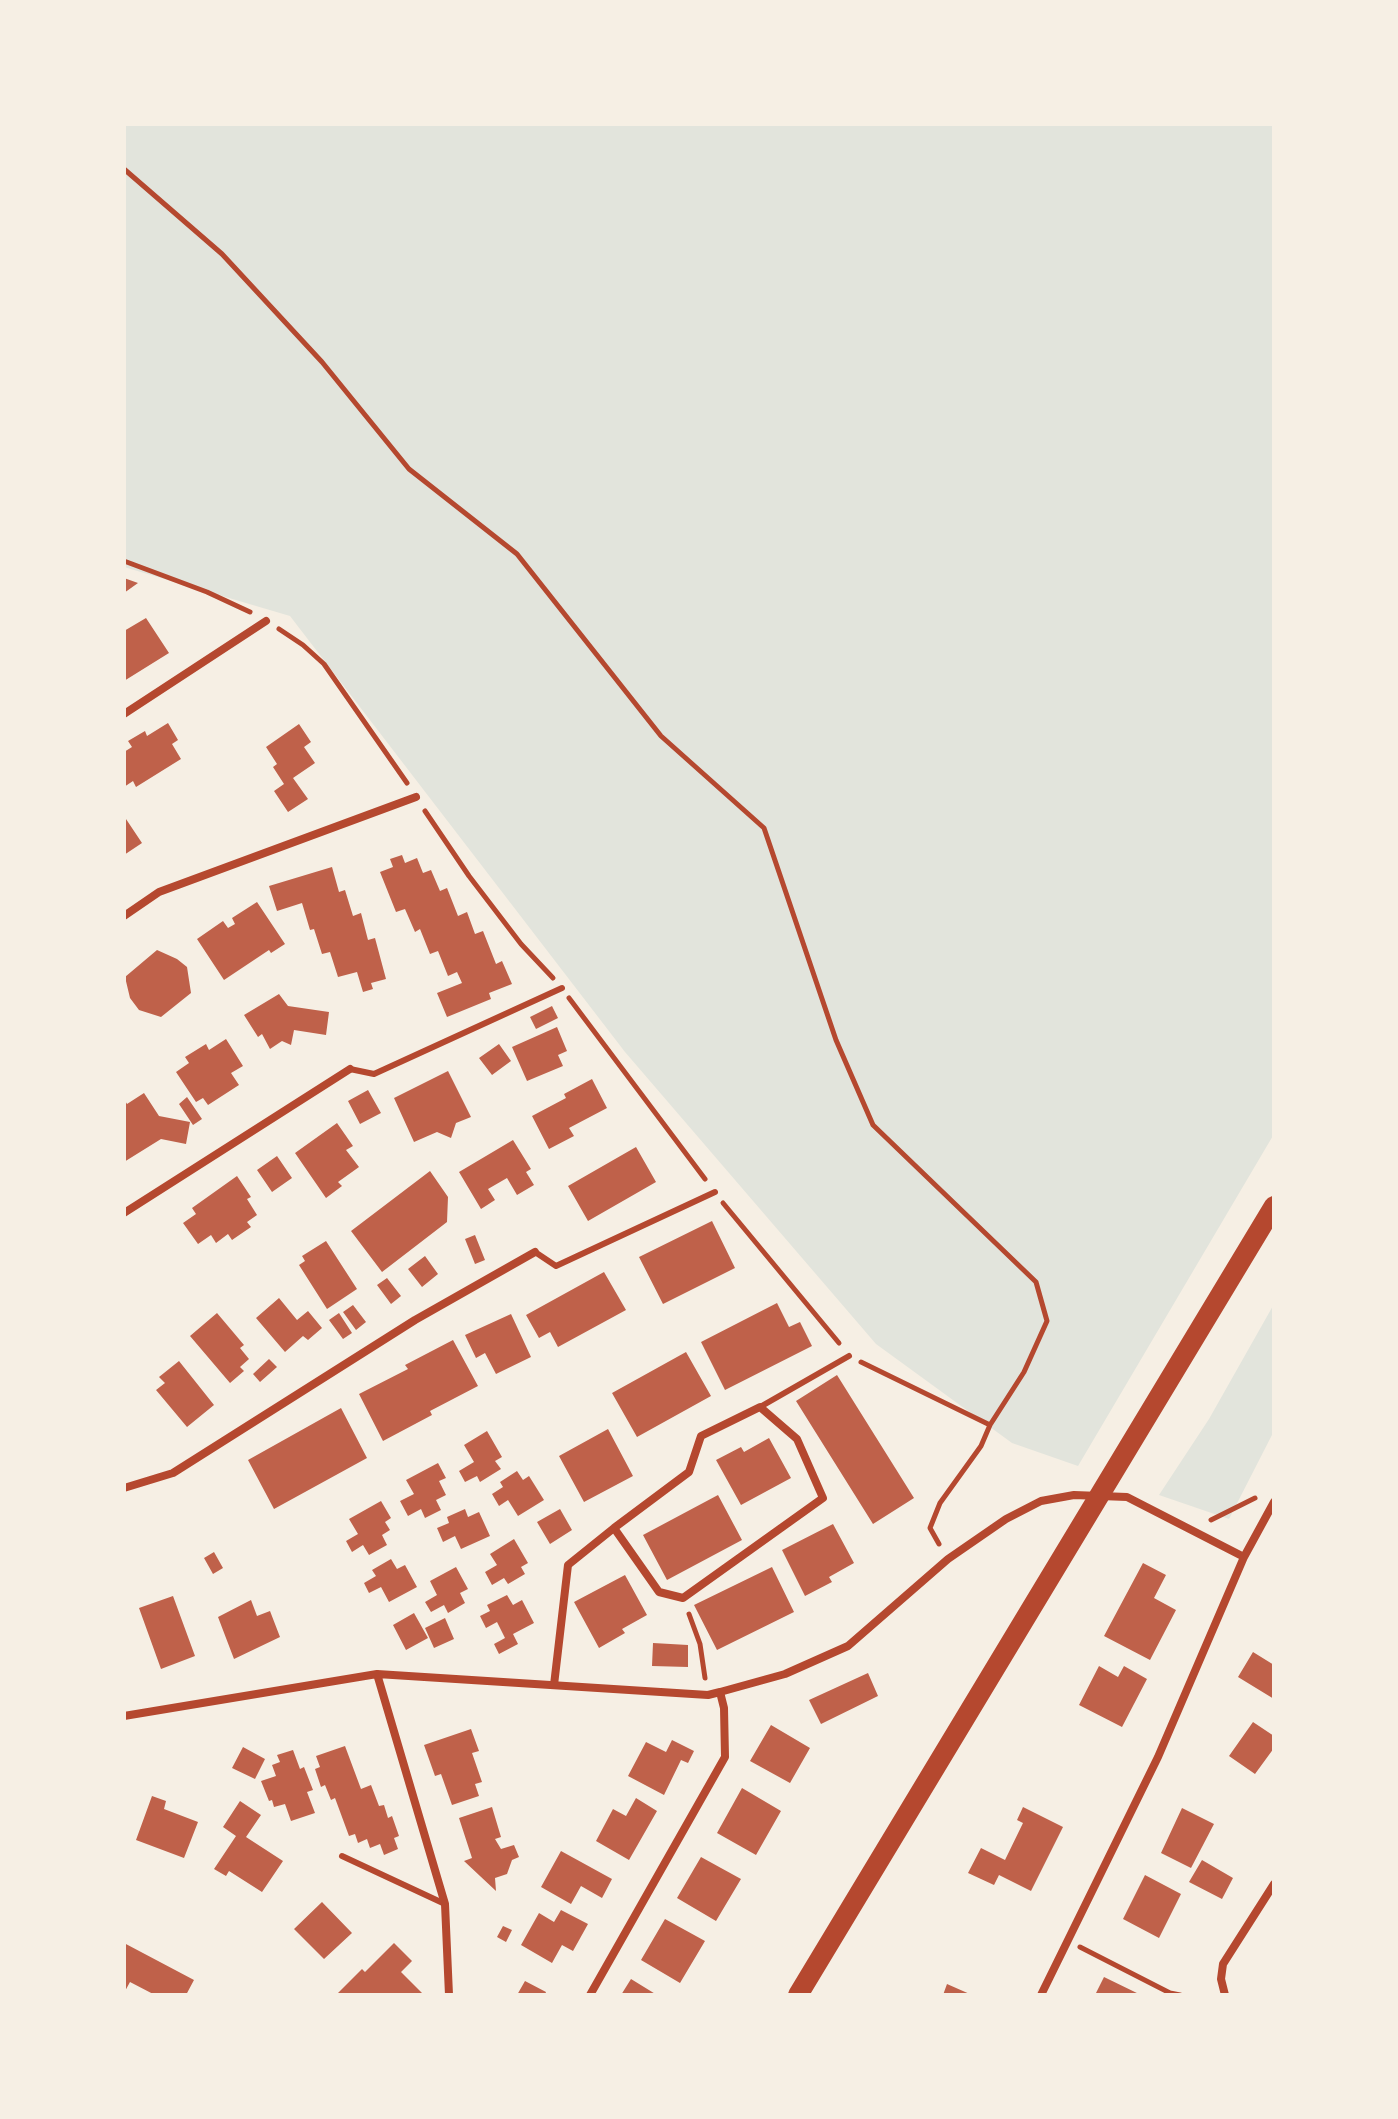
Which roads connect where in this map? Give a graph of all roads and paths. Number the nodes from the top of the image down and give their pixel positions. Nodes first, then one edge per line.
1 (124, 169) edge
2 (124, 561) edge
3 (266, 621) junction
4 (124, 714) edge
5 (416, 797) junction
6 (124, 916) edge
7 (562, 988) junction
8 (350, 1069) joint
9 (715, 1192) junction
10 (1274, 1206) edge
11 (124, 1213) edge
12 (535, 1252) joint
13 (849, 1356) junction
14 (760, 1407) junction
15 (990, 1425) junction
16 (124, 1488) edge
17 (1261, 1495) dead end
18 (1274, 1502) edge
19 (614, 1528) junction
20 (1194, 1529) junction
21 (1244, 1557) junction
22 (948, 1559) junction
23 (683, 1598) junction
24 (377, 1674) junction
25 (554, 1685) junction
26 (720, 1692) junction
27 (708, 1695) junction
28 (124, 1716) edge
29 (342, 1856) dead end
30 (1274, 1884) edge
31 (445, 1904) junction
32 (1067, 1941) junction
33 (449, 1995) edge
34 (590, 1995) edge
35 (798, 1995) edge
36 (1041, 1995) edge
37 (1180, 1995) edge
38 (1225, 1995) edge

1 - 15 path
2 - 3 path
3 - 4 street
3 - 5 path
5 - 6 street
5 - 7 path
7 - 8 lane
7 - 9 path
8 - 11 street
9 - 12 lane
9 - 13 path
10 - 35 main road
12 - 16 street
13 - 14 lane
13 - 15 path
14 - 19 street
14 - 23 street
15 - 22 path
17 - 20 path
18 - 21 street
19 - 23 street
19 - 25 street
20 - 21 street
20 - 22 street
21 - 32 street
22 - 26 street
23 - 27 path
24 - 25 street
24 - 28 street
24 - 31 street
25 - 27 street
26 - 27 street
26 - 34 street
29 - 31 lane
30 - 38 street
31 - 33 street
32 - 36 street
32 - 37 path

